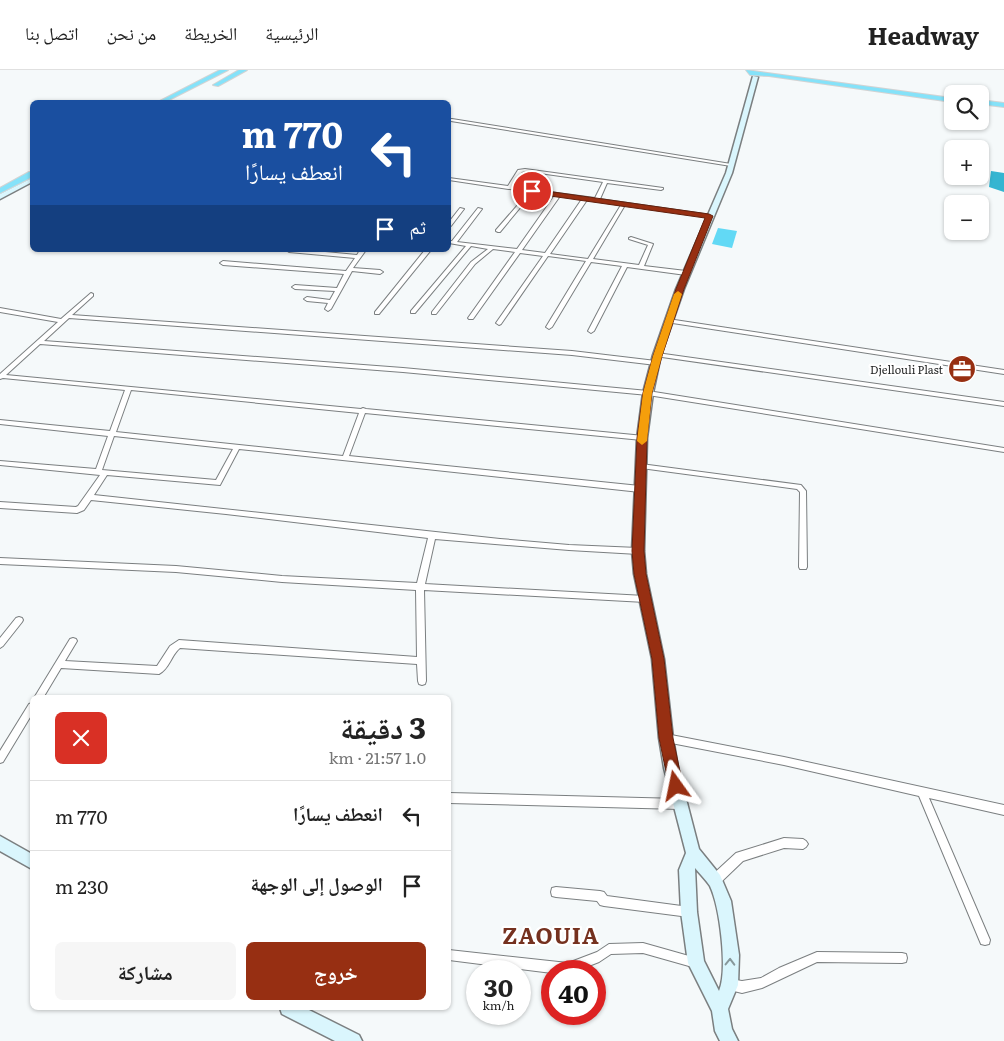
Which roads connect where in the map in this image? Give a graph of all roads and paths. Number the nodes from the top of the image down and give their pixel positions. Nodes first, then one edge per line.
1 (215, 70) edge
2 (225, 70) edge
3 (245, 70) edge
4 (235, 72) edge
5 (756, 73) edge
6 (208, 89) dead end
7 (944, 98) edge
8 (157, 100) edge
9 (165, 100) edge
10 (177, 100) edge
11 (989, 104) edge
12 (1004, 106) edge
13 (452, 120) dead end
14 (731, 165) junction
15 (30, 168) edge
16 (30, 175) edge
17 (451, 180) edge
18 (30, 181) edge
19 (605, 182) junction
20 (0, 184) edge
21 (509, 188) junction
22 (660, 189) dead end
23 (0, 191) edge
24 (532, 191) junction
25 (558, 195) junction
26 (0, 197) edge
27 (585, 199) junction
28 (597, 200) junction
29 (624, 204) junction
30 (462, 209) dead end
31 (480, 209) dead end
32 (709, 216) junction
33 (451, 223) edge
34 (498, 231) dead end
35 (631, 238) dead end
36 (451, 242) edge
37 (468, 245) junction
38 (492, 248) junction
39 (517, 251) junction
40 (308, 252) edge
41 (362, 252) edge
42 (426, 252) edge
43 (546, 254) junction
44 (358, 257) junction
45 (590, 260) junction
46 (224, 264) dead end
47 (625, 265) junction
48 (641, 267) junction
49 (349, 271) junction
50 (380, 272) dead end
51 (686, 273) junction
52 (295, 286) dead end
53 (339, 290) junction
54 (91, 295) dead end
55 (307, 299) dead end
56 (332, 302) junction
57 (328, 309) dead end
58 (0, 310) edge
59 (413, 312) dead end
60 (377, 313) dead end
61 (434, 313) dead end
62 (67, 316) junction
63 (471, 318) dead end
64 (61, 321) junction
65 (668, 321) junction
66 (499, 323) dead end
67 (549, 327) dead end
68 (591, 331) dead end
69 (40, 342) junction
70 (656, 359) junction
71 (0, 366) edge
72 (10, 368) junction
73 (1004, 372) edge
74 (1, 377) edge
75 (128, 389) junction
76 (648, 393) junction
77 (1004, 404) edge
78 (363, 410) junction
79 (0, 422) edge
80 (113, 434) junction
81 (642, 438) junction
82 (237, 447) junction
83 (1004, 450) edge
84 (345, 459) junction
85 (0, 463) edge
86 (641, 466) junction
87 (102, 473) junction
88 (640, 489) junction
89 (89, 497) junction
90 (0, 505) edge
91 (432, 536) junction
92 (638, 551) junction
93 (0, 561) edge
94 (803, 566) dead end
95 (420, 587) junction
96 (645, 599) junction
97 (19, 620) dead end
98 (74, 642) dead end
99 (0, 644) edge
100 (421, 661) junction
101 (60, 664) junction
102 (422, 682) dead end
103 (40, 695) edge
104 (30, 710) edge
105 (666, 738) junction
106 (0, 759) edge
107 (922, 792) junction
108 (451, 798) edge
109 (680, 804) junction
110 (1004, 810) edge
111 (0, 843) edge
112 (803, 844) dead end
113 (694, 853) junction
114 (30, 861) edge
115 (714, 880) junction
116 (556, 892) dead end
117 (689, 912) junction
118 (985, 940) dead end
119 (451, 955) edge
120 (902, 958) dead end
121 (696, 963) junction
122 (730, 985) junction
123 (720, 1009) junction
124 (292, 1010) edge
125 (353, 1041) edge
126 (729, 1041) edge

1 - 8 highway
2 - 9 highway
3 - 4 highway
4 - 6 highway
4 - 10 highway
5 - 7 highway
5 - 14 street
11 - 12 highway
13 - 14 street
14 - 32 street
15 - 20 highway
16 - 23 highway
17 - 21 street
18 - 26 street
19 - 21 street
19 - 22 street
19 - 28 street
21 - 24 street
24 - 25 street
24 - 34 street
25 - 27 street
25 - 39 street
27 - 28 street
27 - 43 street
28 - 29 street
29 - 32 street
29 - 45 street
30 - 33 street
31 - 36 street
32 - 51 street
35 - 48 street
36 - 37 street
37 - 38 street
37 - 59 street
38 - 39 street
38 - 61 street
39 - 43 street
39 - 63 street
40 - 44 street
41 - 44 street
42 - 60 street
43 - 45 street
43 - 66 street
44 - 49 street
45 - 47 street
45 - 67 street
46 - 49 street
47 - 48 street
47 - 68 street
48 - 51 street
49 - 50 street
49 - 53 street
51 - 65 street
52 - 53 street
53 - 56 street
54 - 62 street
55 - 56 street
56 - 57 street
58 - 64 street
62 - 64 street
62 - 70 street
64 - 69 street
65 - 70 street
65 - 73 street
69 - 72 street
69 - 76 street
70 - 76 street
70 - 77 street
71 - 72 street
72 - 74 street
74 - 75 street
75 - 78 street
75 - 80 street
76 - 81 street
76 - 83 street
78 - 81 street
78 - 84 street
79 - 80 street
80 - 82 street
80 - 87 street
81 - 86 street
82 - 84 street
82 - 87 street
84 - 88 street
85 - 87 street
86 - 88 street
86 - 94 street
87 - 89 street
88 - 92 street
89 - 90 street
89 - 91 street
91 - 92 street
91 - 95 street
92 - 96 street
93 - 95 street
95 - 96 street
95 - 100 street
96 - 105 street
97 - 99 street
98 - 101 street
100 - 101 street
100 - 102 street
101 - 103 street
104 - 106 street
105 - 107 street
105 - 109 street
107 - 110 street
107 - 118 street
108 - 109 street
109 - 113 street
111 - 114 street
112 - 115 street
113 - 115 street
113 - 117 street
122 -> 115 street
116 - 117 street
117 - 121 street
119 - 121 street
120 - 122 street
121 - 123 street
122 - 123 street
123 - 126 street
124 - 125 street

